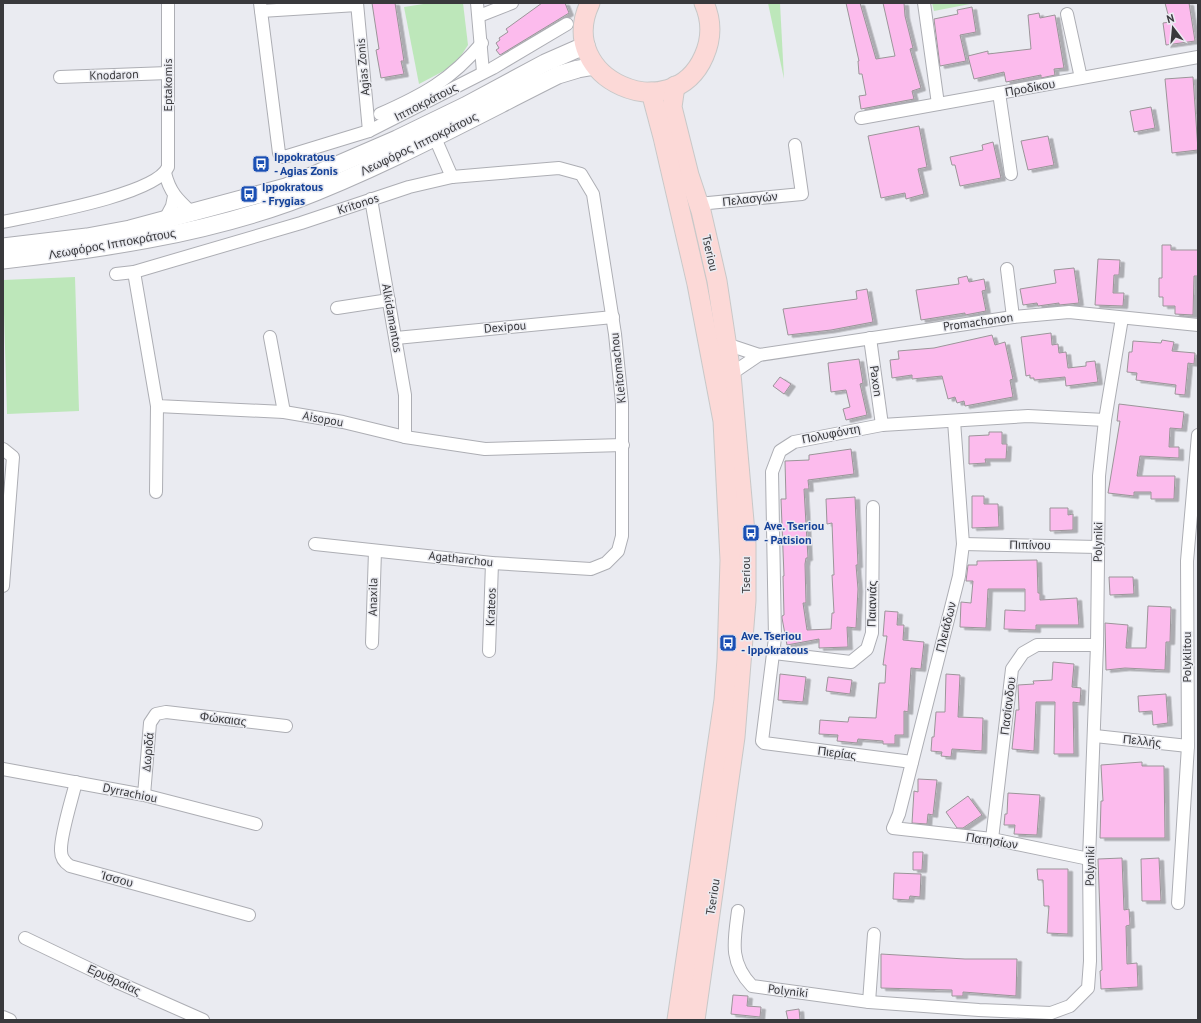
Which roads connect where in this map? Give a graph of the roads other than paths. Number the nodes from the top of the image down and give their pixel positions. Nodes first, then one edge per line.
1 (168, 3) edge
2 (477, 3) edge
3 (512, 3) edge
4 (590, 3) edge
5 (704, 3) edge
6 (924, 3) edge
7 (357, 4) edge
8 (261, 7) edge
9 (1067, 14) dead end
10 (479, 16) junction
11 (567, 24) dead end
12 (482, 43) junction
13 (586, 45) junction
14 (1198, 57) edge
15 (595, 66) junction
16 (483, 72) junction
17 (168, 73) junction
18 (60, 77) dead end
19 (1080, 78) junction
20 (675, 86) junction
21 (497, 89) junction
22 (651, 92) junction
23 (998, 93) junction
24 (938, 104) junction
25 (380, 114) dead end
26 (861, 118) dead end
27 (369, 131) junction
28 (435, 138) junction
29 (795, 145) dead end
30 (167, 170) junction
31 (581, 174) joint
32 (1011, 174) dead end
33 (452, 177) junction
34 (174, 196) junction
35 (372, 199) junction
36 (698, 204) junction
37 (192, 213) junction
38 (164, 221) junction
39 (3, 222) edge
40 (3, 247) edge
41 (3, 260) edge
42 (1007, 269) dead end
43 (134, 272) junction
44 (116, 274) dead end
45 (389, 300) junction
46 (337, 308) dead end
47 (613, 317) junction
48 (1013, 317) junction
49 (1122, 318) junction
50 (1198, 325) edge
51 (270, 337) dead end
52 (396, 338) junction
53 (870, 338) junction
54 (726, 344) junction
55 (759, 355) junction
56 (731, 374) junction
57 (157, 406) junction
58 (284, 412) junction
59 (1105, 420) junction
60 (954, 421) junction
61 (882, 425) junction
62 (1198, 435) edge
63 (405, 437) junction
64 (623, 445) junction
65 (3, 449) edge
66 (156, 492) dead end
67 (873, 507) dead end
68 (315, 544) dead end
69 (962, 544) junction
70 (1098, 547) junction
71 (374, 551) junction
72 (1192, 561) edge
73 (492, 563) junction
74 (606, 563) joint
75 (3, 586) edge
76 (372, 643) dead end
77 (1097, 645) junction
78 (489, 651) dead end
79 (774, 653) junction
80 (160, 713) joint
81 (286, 726) dead end
82 (1095, 736) junction
83 (762, 741) joint
84 (1188, 746) junction
85 (912, 762) junction
86 (3, 769) edge
87 (76, 782) junction
88 (144, 795) junction
89 (256, 824) dead end
90 (893, 828) joint
91 (992, 840) junction
92 (1090, 859) junction
93 (1178, 903) dead end
94 (738, 911) dead end
95 (250, 915) dead end
96 (874, 934) dead end
97 (25, 938) dead end
98 (869, 1002) junction
99 (979, 1015) edge
100 (3, 1017) edge
101 (10, 1020) edge
102 (203, 1020) edge
103 (677, 1020) edge
104 (695, 1020) edge

1 - 17 street, Eptakomis
2 - 10 street
3 - 10 street
4 - 13 main road
5 - 20 main road
6 - 24 street
7 - 8 street
7 - 27 street, Agias Zonis
8 - 27 street, Ιπποκράτους
9 - 19 street
10 - 12 street
11 - 16 street, Ιπποκράτους
12 - 16 street
12 - 25 street
13 - 15 main road
13 - 21 main road, Λεωφόρος Ιπποκράτους
14 - 19 street, Προδίκου
15 - 22 main road
15 - 28 main road, Λεωφόρος Ιπποκράτους
16 - 21 street
16 - 27 street, Ιπποκράτους
17 - 18 street, Knodaron
17 - 30 street, Eptakomis
19 - 23 street, Προδίκου
20 - 22 main road
20 - 36 main road, Tseriou
21 - 37 main road, Λεωφόρος Ιπποκράτους
22 - 103 main road, Tseriou
23 - 24 street, Προδίκου
23 - 32 street
24 - 26 street, Προδίκου
28 - 33 street
28 - 41 main road, Λεωφόρος Ιπποκράτους
29 - 36 street, Πελασγών
30 - 34 street, Eptakomis
30 - 39 street
31 - 33 street, Kritonos
31 - 47 street, Kleitomachou
33 - 35 street, Kritonos
34 - 37 street
34 - 38 street
35 - 43 street, Kritonos
35 - 45 street, Alkidamantos
36 - 54 main road, Tseriou
37 - 38 main road, Λεωφόρος Ιπποκράτους
38 - 40 main road, Λεωφόρος Ιπποκράτους
42 - 48 street
43 - 44 street, Kritonos
43 - 57 street
45 - 46 street
45 - 52 street, Alkidamantos
47 - 52 street, Dexipou
47 - 64 street, Kleitomachou
48 - 49 street, Promachonon
48 - 53 street, Promachonon
49 - 50 street, Promachonon
49 - 59 street, Polyniki
51 - 58 street
52 - 63 street, Alkidamantos
53 - 55 street, Promachonon
53 - 61 street, Paxon
54 - 55 street, Promachonon
54 - 56 main road, Tseriou
55 - 56 street, Promachonon
56 - 104 main road, Tseriou
57 - 58 street, Aisopou
57 - 66 street
58 - 63 street, Aisopou
59 - 60 street, Πολυφόντη
59 - 70 street, Polyniki
60 - 61 street, Πολυφόντη
60 - 69 street, Πλειάδων
61 - 79 street, Πολυφόντη
62 - 72 street, Polyklitou
63 - 64 street, Aisopou
64 - 74 street, Kleitomachou
65 - 75 street
67 - 79 street, Παιανιάς
68 - 71 street, Agatharchou
69 - 70 street, Πιπίνου
69 - 85 street, Πλειάδων
70 - 77 street, Polyniki
71 - 73 street, Agatharchou
71 - 76 street, Anaxila
72 - 84 street, Polyklitou
73 - 74 street, Agatharchou
73 - 78 street, Krateos
77 - 82 street, Polyniki
77 - 91 street, Πασίανδου
79 - 83 street, Πολυφόντη
80 - 81 street, Φώκαιας
80 - 88 street, Δωριδά
82 - 84 street, Πελλής
82 - 92 street, Polyniki
83 - 85 street, Πιερίας
84 - 93 street, Polyklitou
85 - 90 street, Πλειάδων
86 - 87 street, Dyrrachiou
87 - 88 street, Dyrrachiou
87 - 95 street, Ίσσου
88 - 89 street, Dyrrachiou
90 - 91 street, Πατησίων
91 - 92 street, Πατησίων
92 - 99 street, Polyniki
94 - 98 street, Polyniki
96 - 98 street
97 - 102 street, Ερυθραίας
98 - 99 street, Polyniki
100 - 101 street

